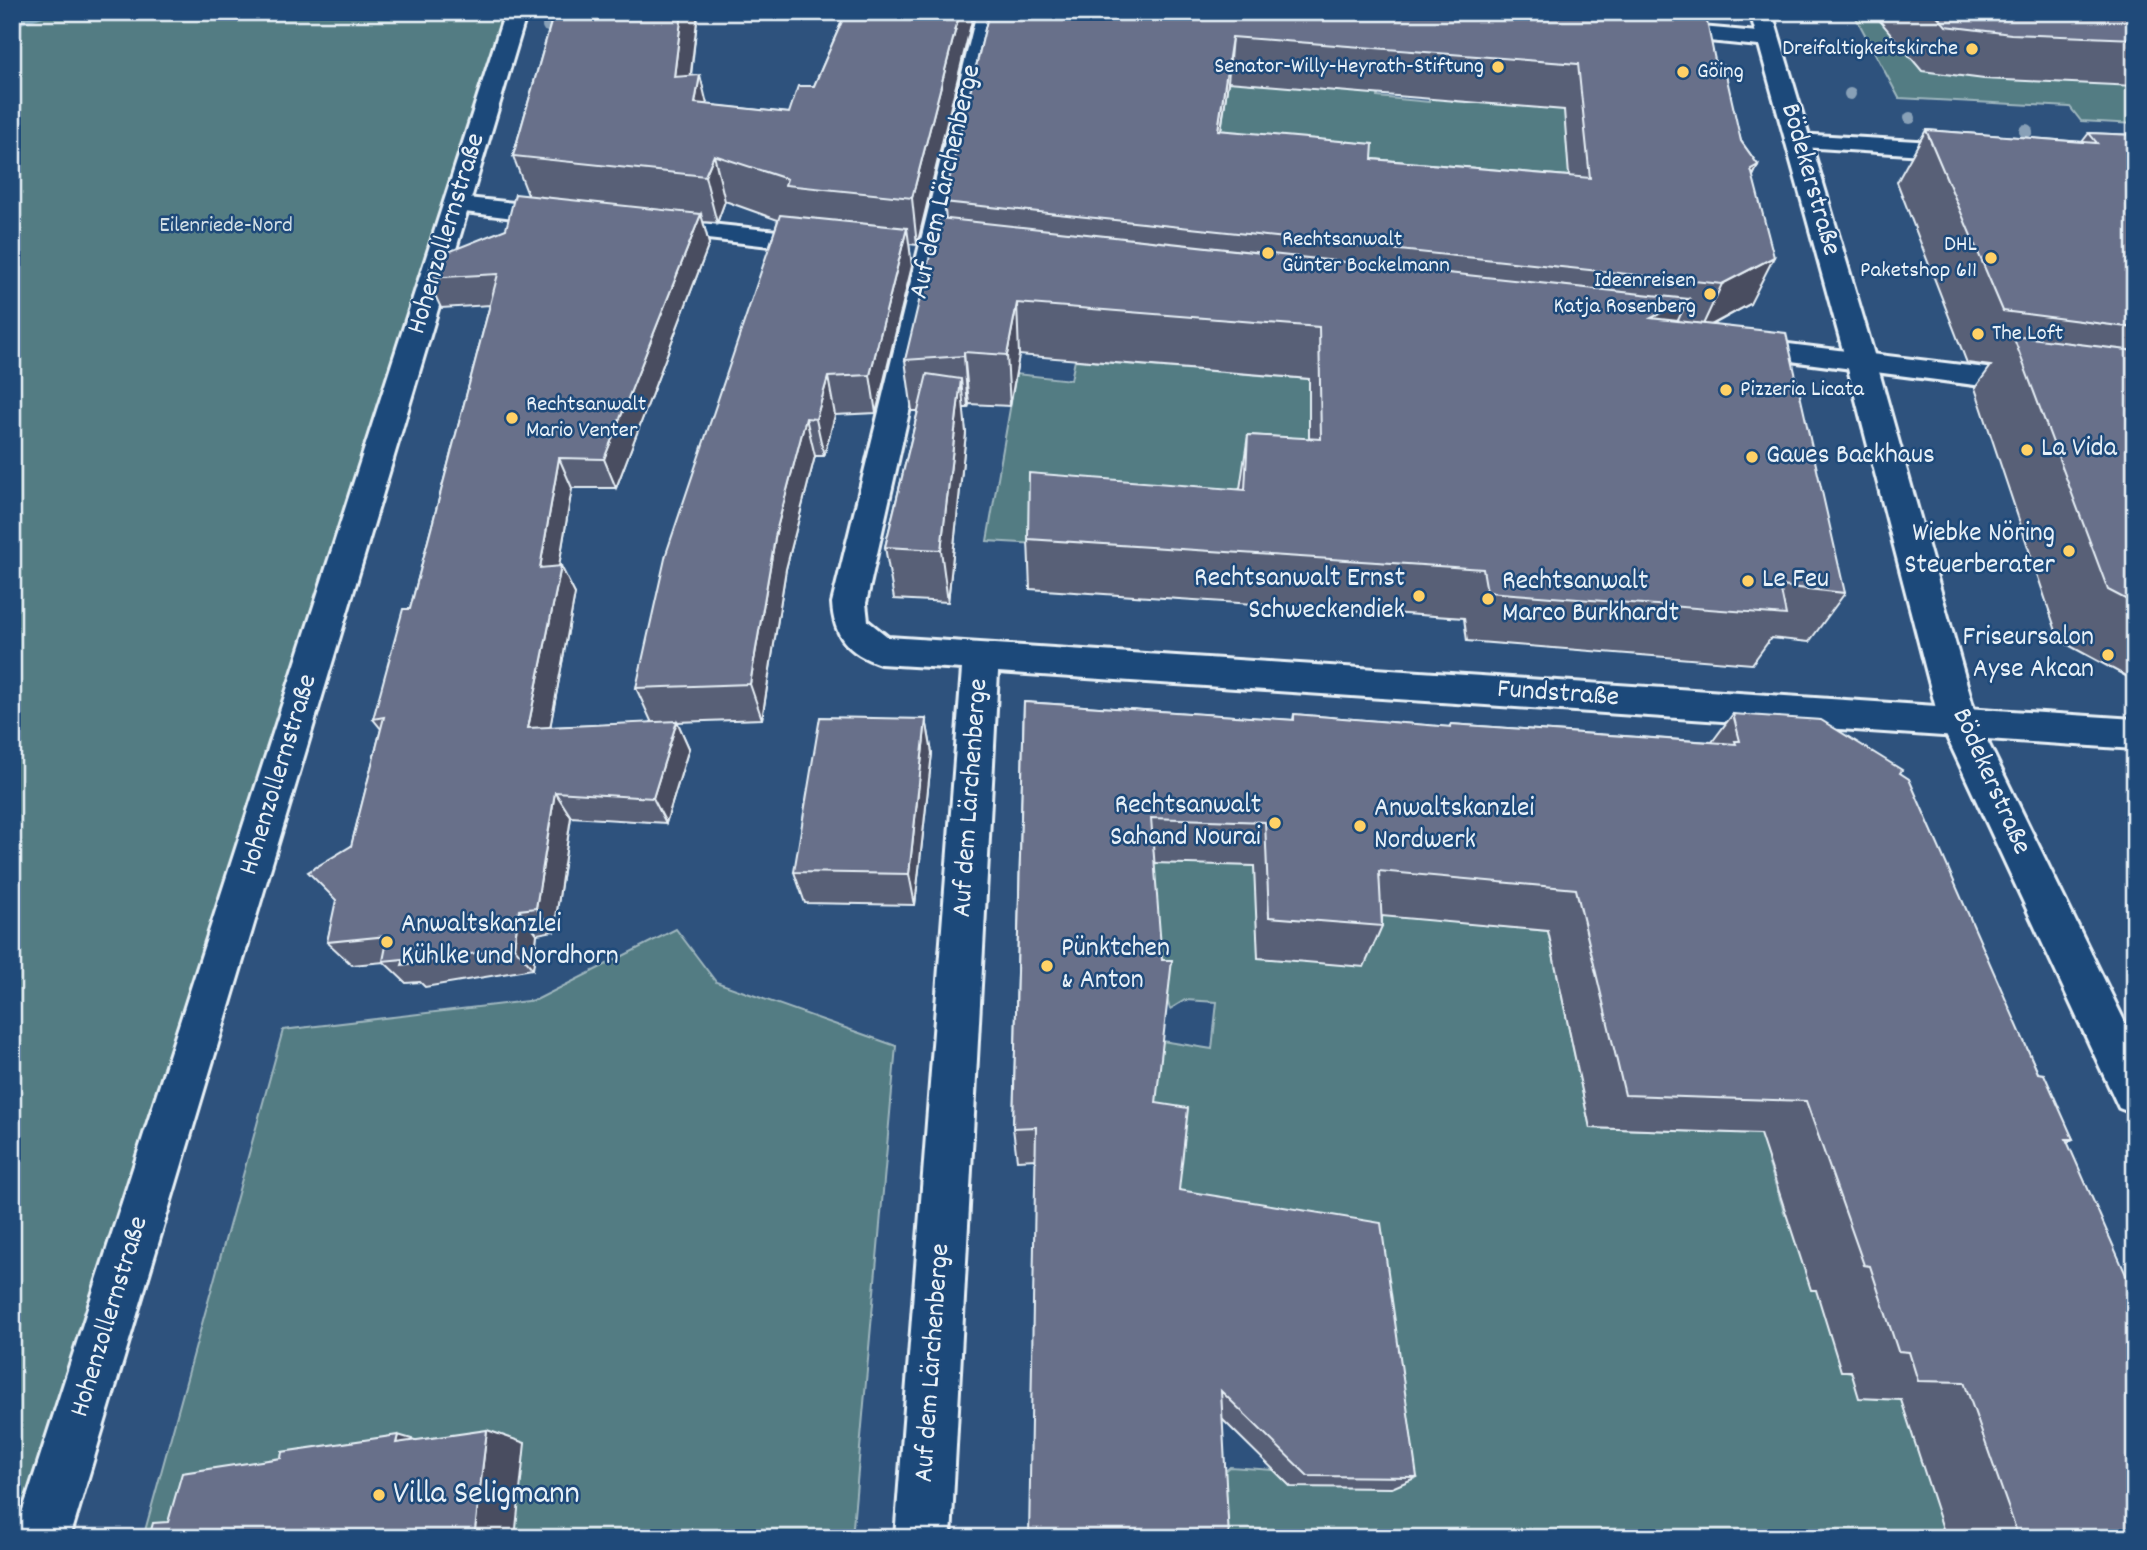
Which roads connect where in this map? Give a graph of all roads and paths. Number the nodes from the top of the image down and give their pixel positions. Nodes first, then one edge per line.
1 (516, 12) edge
2 (988, 12) edge
3 (1761, 12) edge
4 (1633, 29) edge
5 (1769, 40) junction
6 (1797, 141) junction
7 (1987, 152) edge
8 (457, 205) junction
9 (584, 218) edge
10 (625, 223) edge
11 (847, 246) edge
12 (1715, 344) edge
13 (1861, 361) junction
14 (2135, 396) edge
15 (981, 657) junction
16 (1958, 720) junction
17 (2135, 734) edge
18 (2135, 1092) edge
19 (42, 1538) edge
20 (923, 1538) edge

1 - 8 street, Hohenzollernstraße
2 - 15 street, Auf dem Lärchenberge
3 - 5 street, Bödekerstraße
4 - 5 street
5 - 6 street, Bödekerstraße
6 - 7 street
6 - 13 street, Bödekerstraße
8 - 9 street
8 - 19 street, Hohenzollernstraße
10 - 11 street
12 - 13 street
13 - 14 street
13 - 16 street, Bödekerstraße
15 - 16 street, Fundstraße
15 - 20 street, Auf dem Lärchenberge
16 - 17 street, Fundstraße
16 - 18 street, Bödekerstraße

